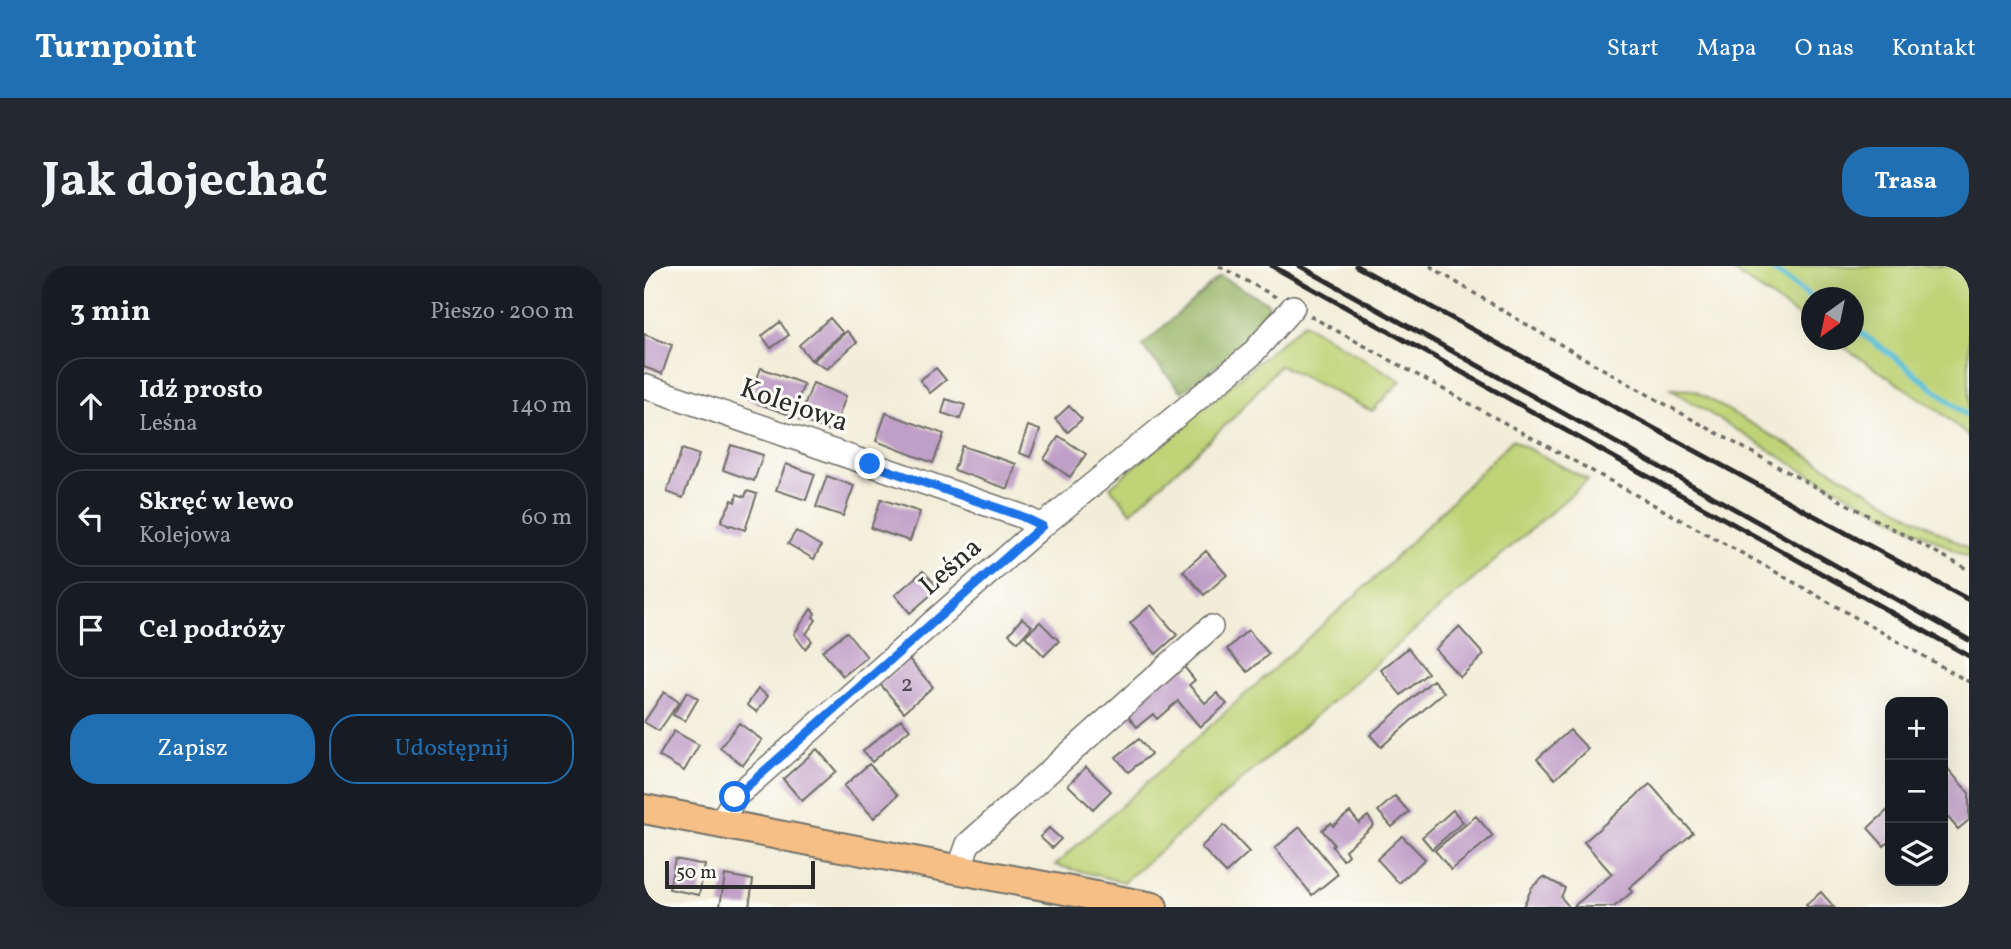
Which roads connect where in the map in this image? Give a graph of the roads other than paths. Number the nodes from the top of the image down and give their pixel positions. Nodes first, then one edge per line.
1 (1293, 307) road end
2 (644, 386) edge
3 (1042, 526) junction
4 (1211, 627) dead end
5 (644, 809) edge
6 (720, 824) junction
7 (959, 869) junction
8 (1079, 900) edge
9 (1153, 907) edge

1 - 3 street, Leśna
2 - 3 street, Kolejowa
3 - 6 street, Leśna
4 - 7 street
5 - 6 main road
6 - 7 main road
7 - 8 main road
8 - 9 main road

